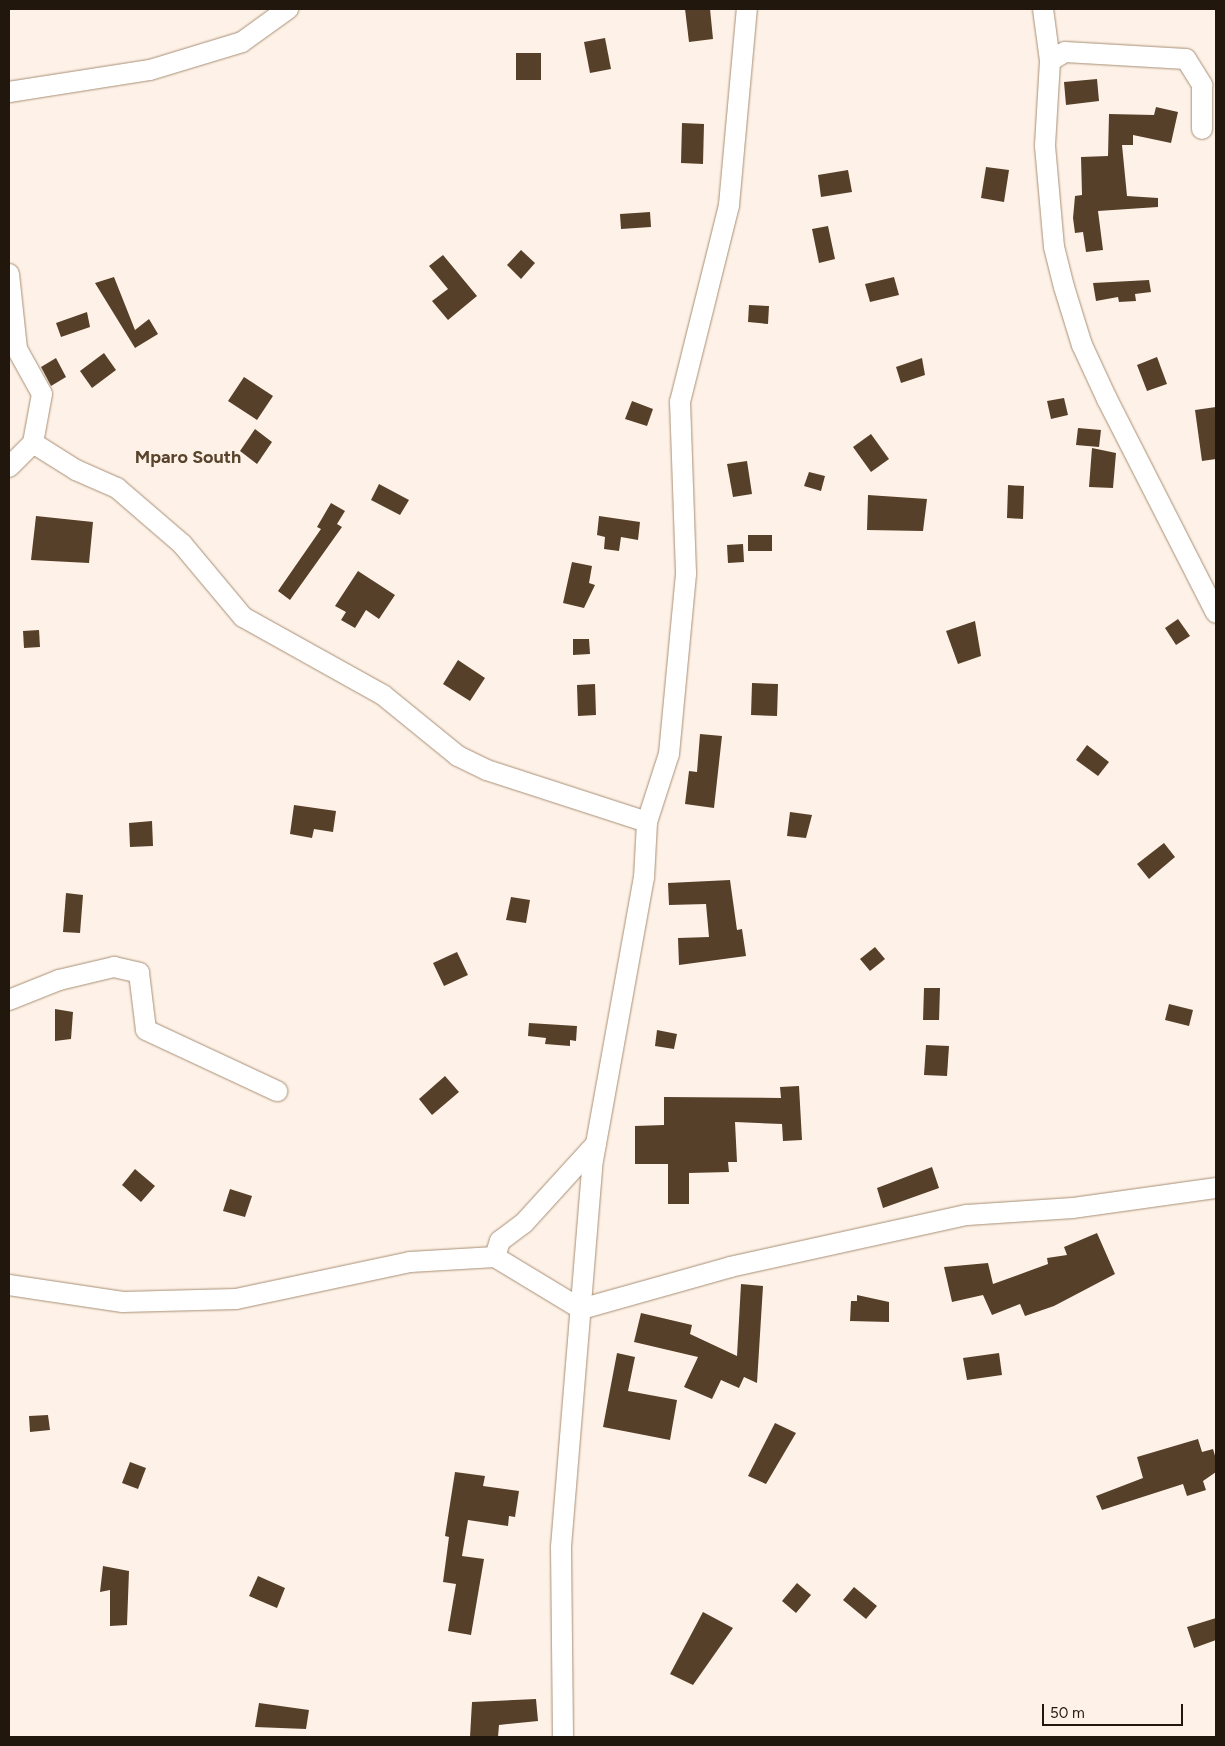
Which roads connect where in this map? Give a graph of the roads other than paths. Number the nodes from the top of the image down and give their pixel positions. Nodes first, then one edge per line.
1 (288, 9) edge
2 (747, 9) edge
3 (1043, 9) edge
4 (1050, 61) junction
5 (9, 92) edge
6 (1202, 130) dead end
7 (9, 274) edge
8 (32, 443) junction
9 (9, 467) edge
10 (1216, 613) edge
11 (647, 822) junction
12 (9, 1000) edge
13 (277, 1091) dead end
14 (596, 1144) junction
15 (1216, 1188) edge
16 (495, 1257) junction
17 (9, 1285) edge
18 (580, 1309) junction
19 (563, 1737) edge

1 - 5 street
2 - 11 street
3 - 4 street
4 - 6 street
4 - 10 street
7 - 8 street
8 - 9 street
8 - 11 street
11 - 14 street
12 - 13 street
14 - 16 street
14 - 18 street
15 - 18 street
16 - 17 street
16 - 18 street
18 - 19 street

